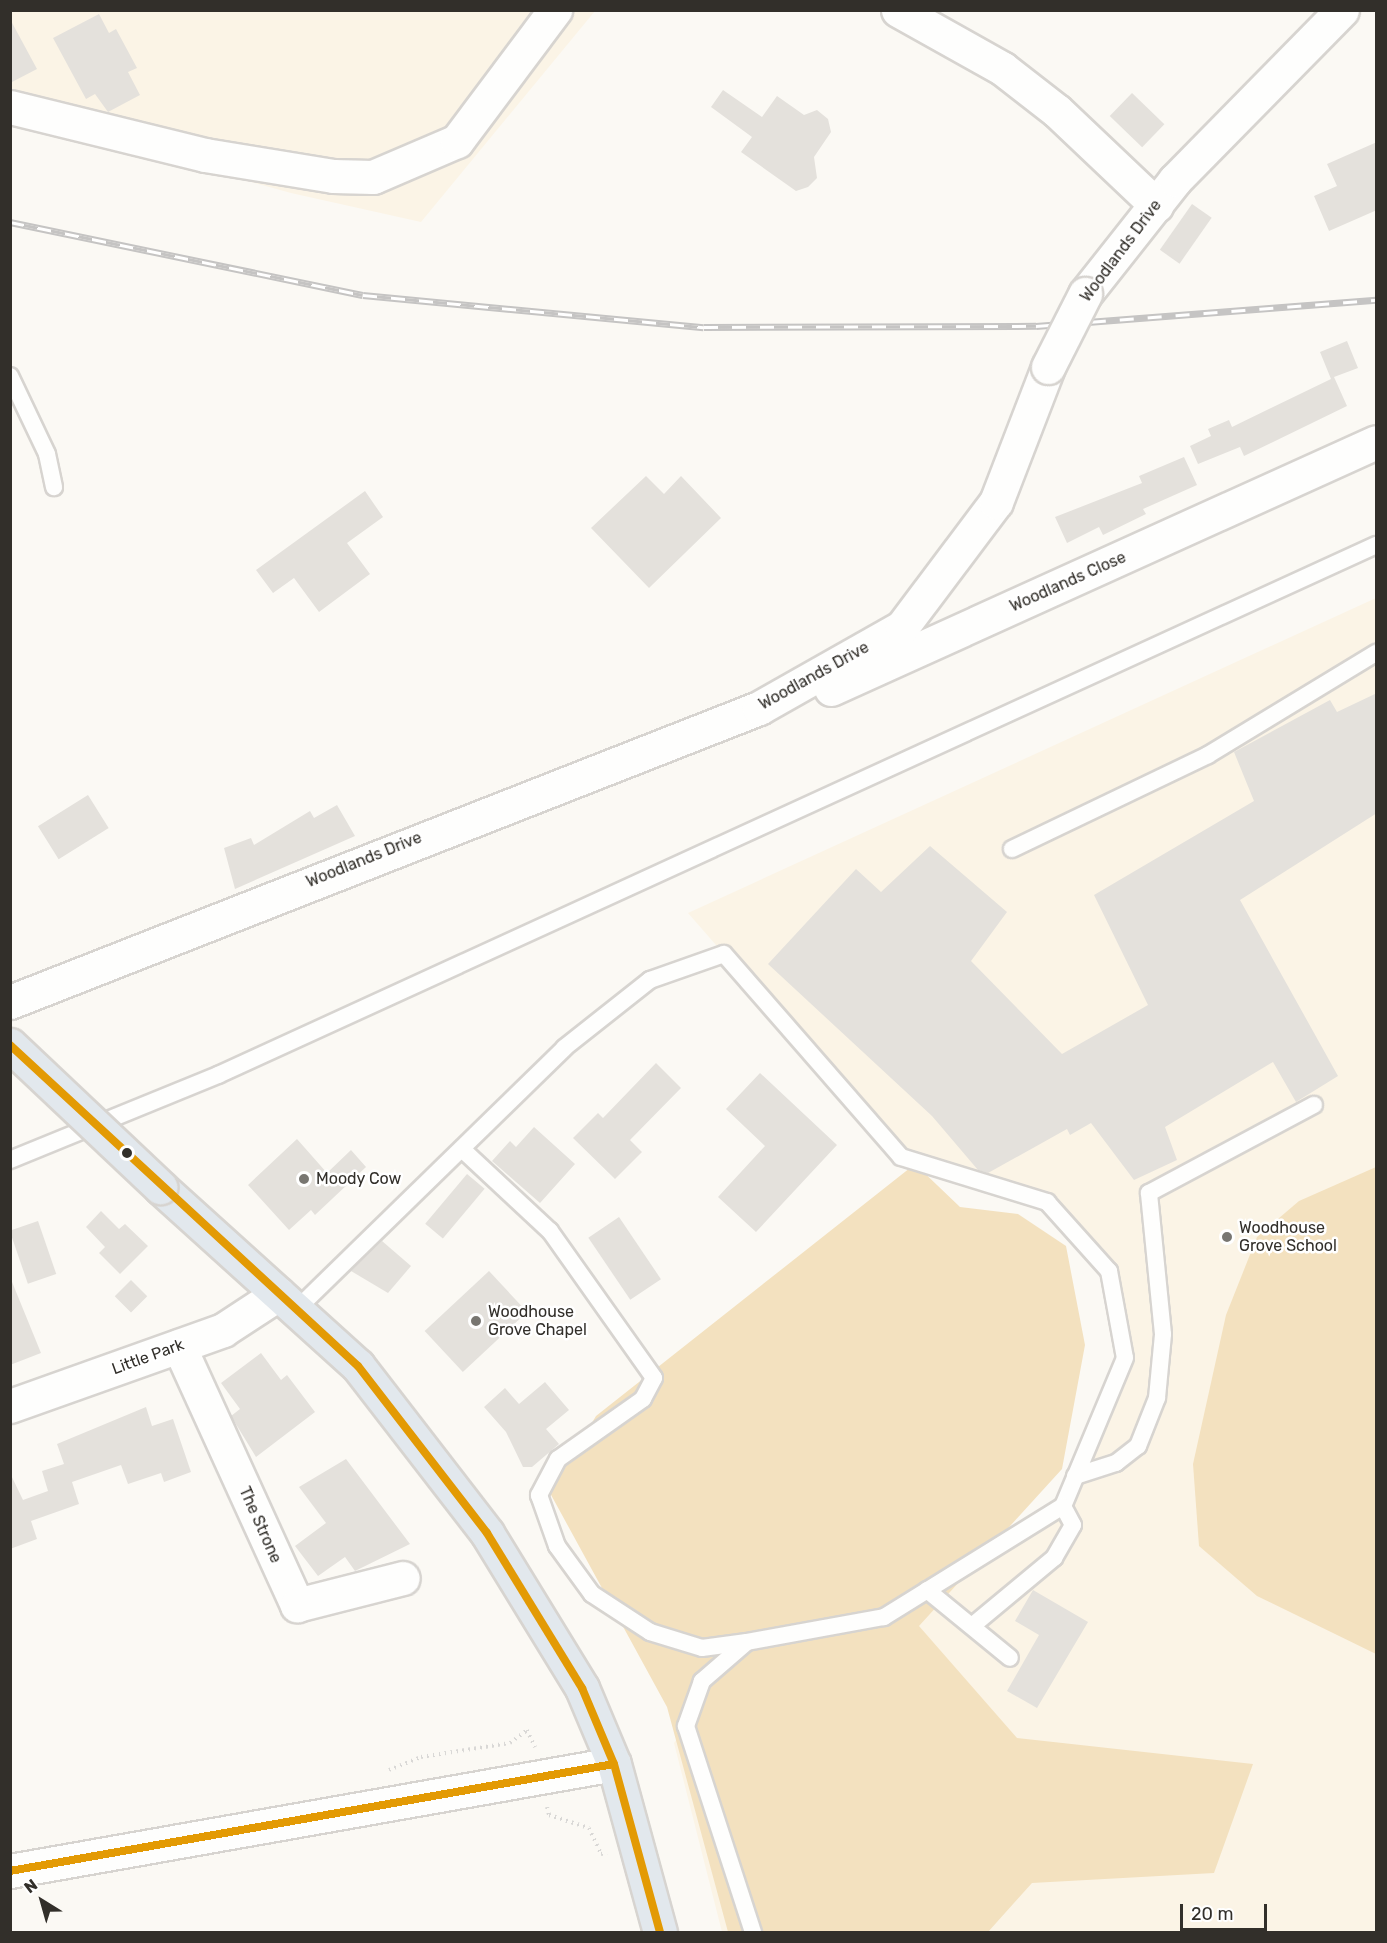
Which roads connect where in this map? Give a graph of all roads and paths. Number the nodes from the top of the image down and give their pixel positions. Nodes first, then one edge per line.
1 (555, 10) edge
2 (898, 10) edge
3 (1342, 10) edge
4 (10, 107) edge
5 (1156, 205) junction
6 (10, 376) edge
7 (1377, 442) edge
8 (54, 487) dead end
9 (1377, 545) edge
10 (1377, 653) edge
11 (759, 708) junction
12 (1012, 849) dead end
13 (10, 1002) edge
14 (10, 1045) edge
15 (1314, 1105) dead end
16 (462, 1149) junction
17 (10, 1160) edge
18 (287, 1302) junction
19 (178, 1346) junction
20 (10, 1406) edge
21 (1075, 1476) junction
22 (1063, 1506) junction
23 (403, 1578) dead end
24 (927, 1590) junction
25 (972, 1626) junction
26 (747, 1642) junction
27 (1010, 1658) dead end
28 (614, 1764) junction
29 (10, 1870) edge
30 (660, 1932) edge
31 (753, 1932) edge

1 - 4 street
2 - 5 street
3 - 5 street, Woodlands Drive
5 - 11 street, Woodlands Drive, bridge
6 - 8 lane
7 - 11 street, Woodlands Close
9 - 17 lane
10 - 12 lane
11 - 13 street, Woodlands Drive
14 - 18 highway, bridge
15 - 21 lane
16 - 18 lane
16 - 21 lane
16 - 26 lane
18 - 19 street, Little Park
18 - 28 highway
19 - 20 street, Little Park
19 - 23 street, The Strone
21 - 22 lane
22 - 24 lane
22 - 25 lane
24 - 25 lane
24 - 26 lane
25 - 27 lane
26 - 31 lane
28 - 29 street
28 - 30 highway

